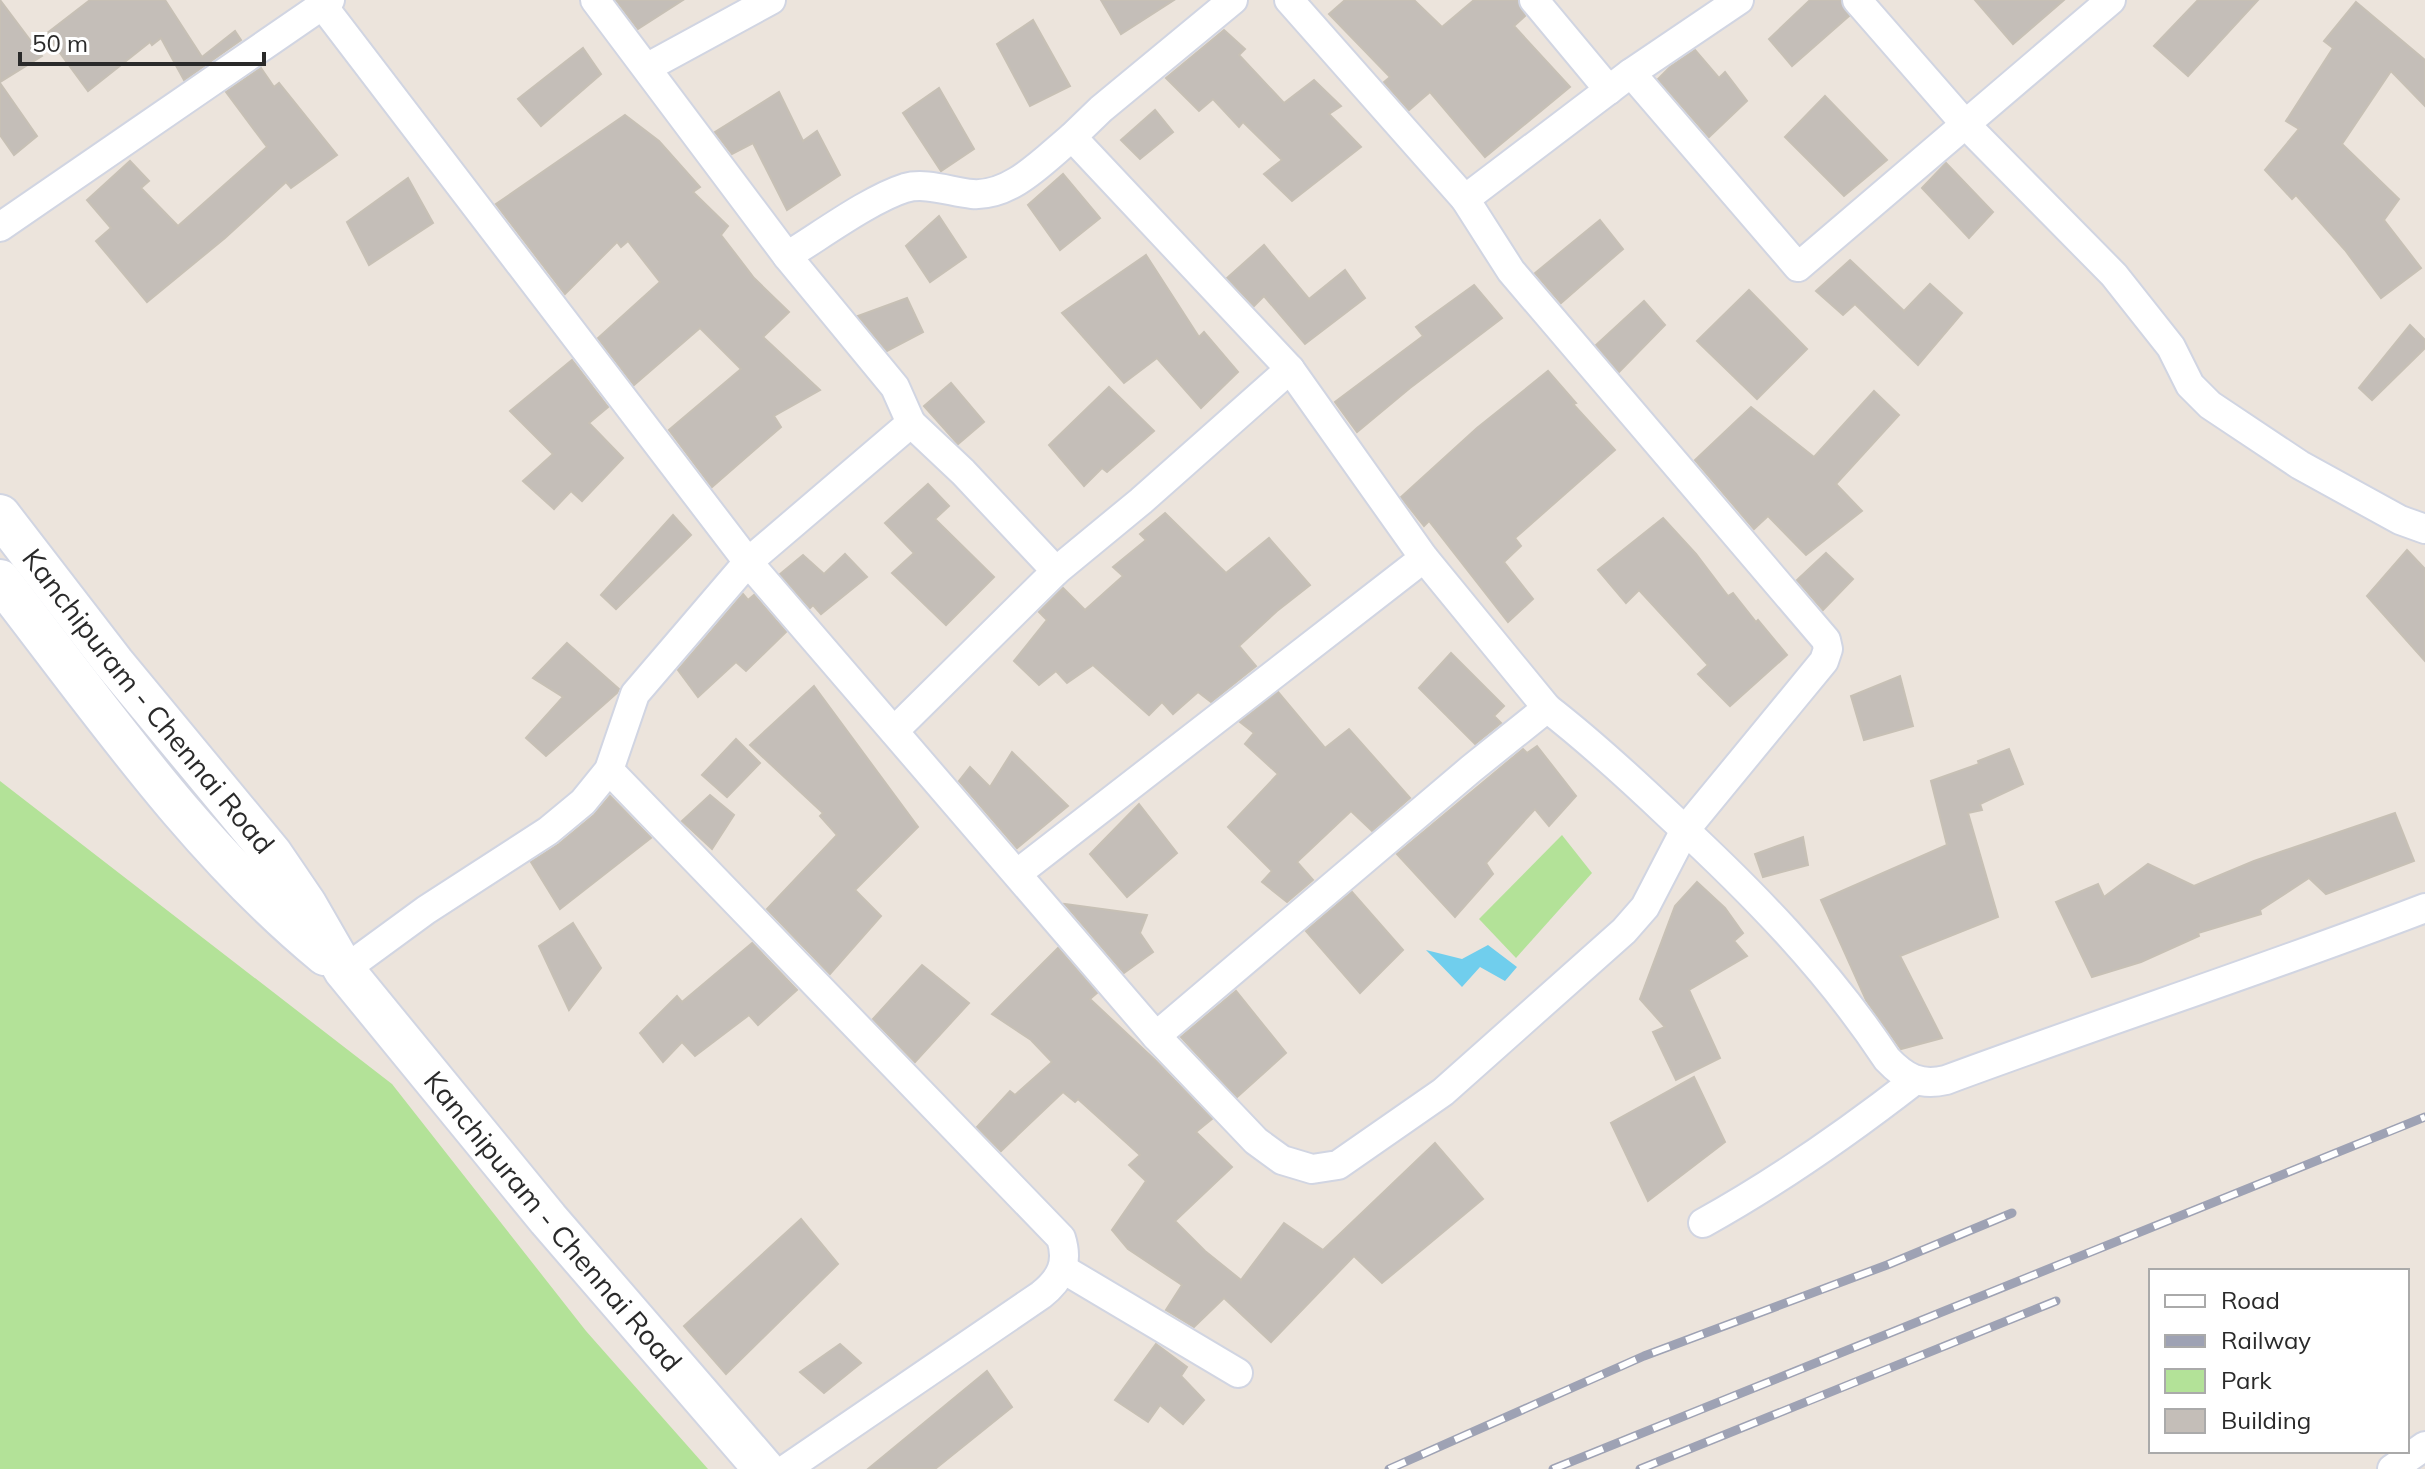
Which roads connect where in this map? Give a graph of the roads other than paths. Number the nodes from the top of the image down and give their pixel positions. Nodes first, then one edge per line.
1 (595, 0) edge
2 (771, 0) edge
3 (1233, 0) edge
4 (1289, 0) edge
5 (1534, 0) edge
6 (1739, 0) edge
7 (1857, 0) edge
8 (2110, 0) edge
9 (327, 3) edge
10 (648, 67) junction
11 (1620, 82) junction
12 (1966, 125) junction
13 (1072, 137) junction
14 (1465, 199) junction
15 (0, 227) edge
16 (787, 256) junction
17 (1290, 369) junction
18 (911, 423) junction
19 (0, 515) edge
20 (2425, 529) edge
21 (1424, 558) junction
22 (748, 562) junction
23 (1056, 571) junction
24 (0, 580) edge
25 (1547, 708) junction
26 (894, 731) junction
27 (609, 770) junction
28 (1685, 830) junction
29 (1018, 873) junction
30 (2425, 908) edge
31 (344, 970) junction
32 (1156, 1036) junction
33 (1914, 1081) junction
34 (1703, 1223) dead end
35 (1063, 1269) junction
36 (1238, 1373) dead end
37 (2425, 1446) edge
38 (764, 1469) edge
39 (786, 1469) edge
40 (2392, 1469) edge

1 - 10 street
2 - 10 street
3 - 13 street
4 - 14 street
5 - 11 street
6 - 11 street
7 - 12 street
8 - 12 street
9 - 15 street
9 - 22 street
10 - 16 street
11 - 12 street
11 - 14 street
12 - 20 street
13 - 16 street
13 - 17 street
14 - 28 street
16 - 18 street
17 - 21 street
17 - 23 street
18 - 22 street
18 - 23 street
19 - 31 main road, Kanchipuram - Chennai Road
21 - 25 street
21 - 29 street
22 - 26 street
22 - 27 street
23 - 26 street
24 - 31 main road, Kanchipuram - Chennai Road
25 - 28 street
25 - 32 street
26 - 29 street
27 - 31 street
27 - 35 street
28 - 32 street
28 - 33 street
29 - 32 street
30 - 33 street
31 - 38 main road, Kanchipuram - Chennai Road
33 - 34 street
35 - 36 street
35 - 39 street
37 - 40 street

